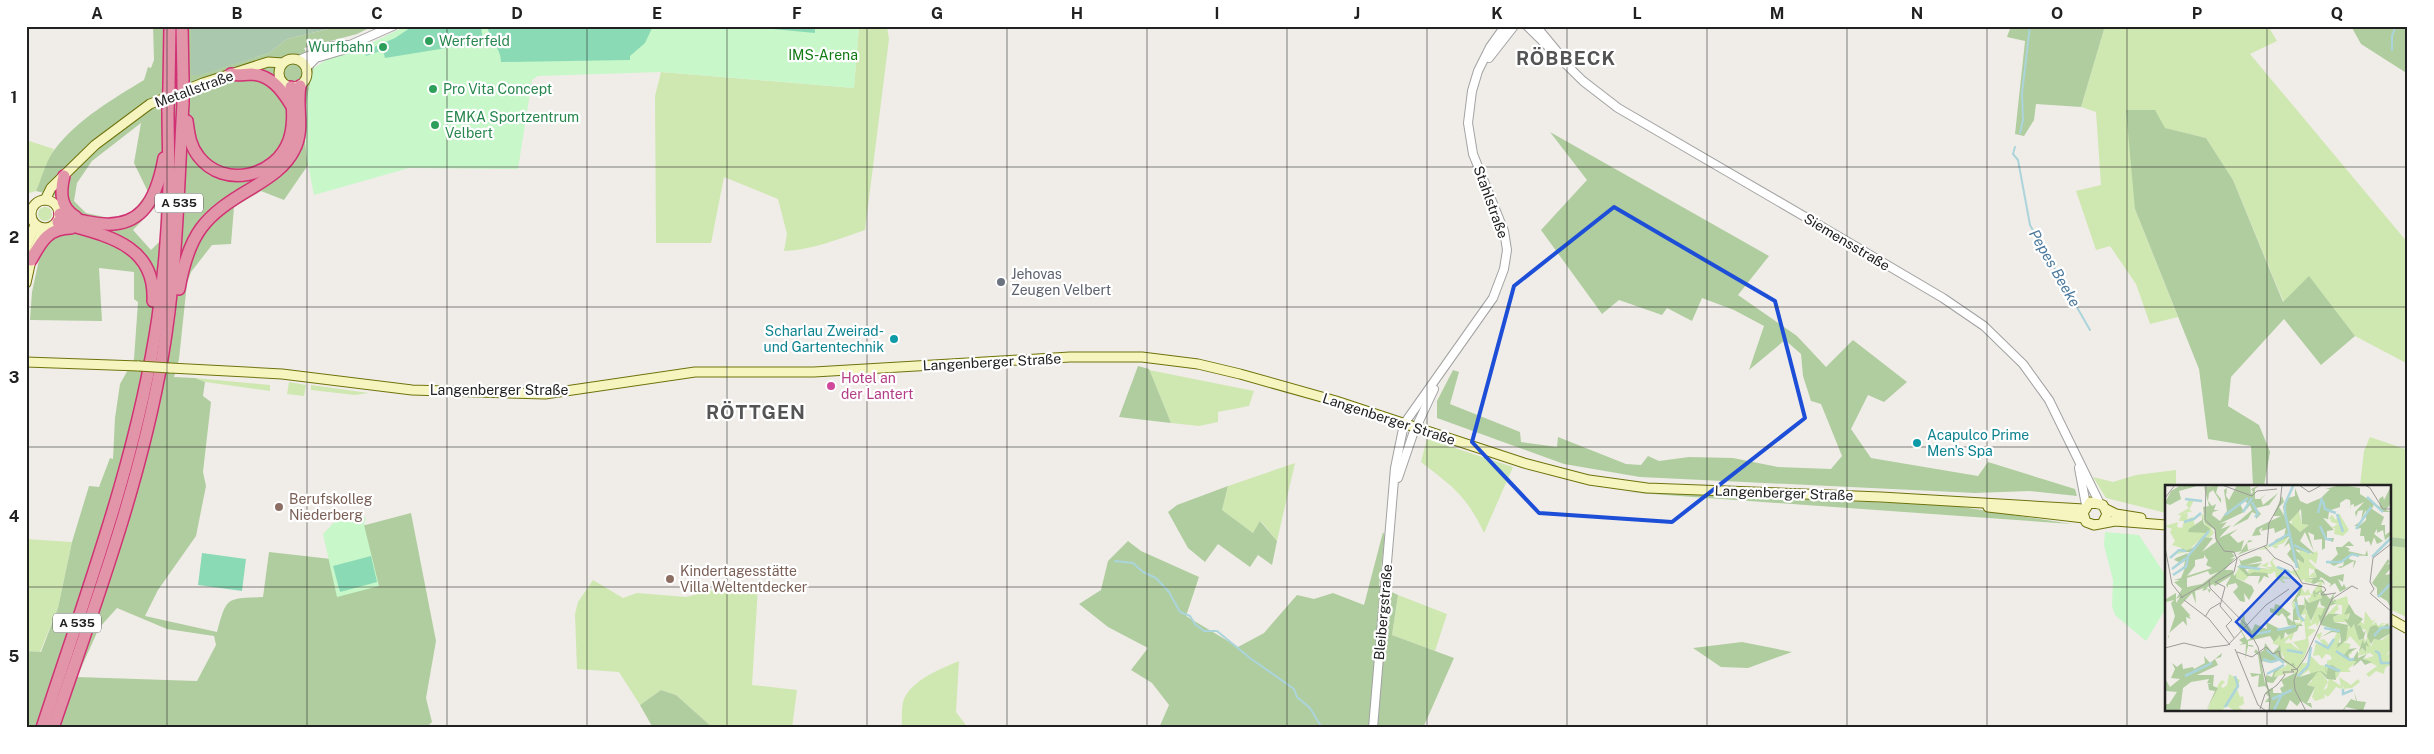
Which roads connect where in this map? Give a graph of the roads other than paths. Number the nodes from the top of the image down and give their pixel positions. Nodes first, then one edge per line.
1 (170, 26) edge
2 (182, 26) edge
3 (393, 26) edge
4 (1505, 26) edge
5 (1514, 26) edge
6 (1527, 26) edge
7 (1536, 26) edge
8 (350, 45) junction
9 (299, 60) junction
10 (283, 63) junction
11 (259, 66) junction
12 (306, 67) junction
13 (1478, 71) junction
14 (1572, 71) junction
15 (279, 72) junction
16 (232, 74) junction
17 (296, 86) junction
18 (182, 103) junction
19 (293, 107) junction
20 (168, 131) junction
21 (64, 176) junction
22 (45, 200) junction
23 (58, 213) junction
24 (91, 223) junction
25 (39, 227) junction
26 (77, 228) junction
27 (26, 248) edge
28 (31, 260) junction
29 (26, 282) edge
30 (170, 303) junction
31 (158, 316) junction
32 (26, 362) edge
33 (1439, 376) junction
34 (1404, 424) junction
35 (1416, 428) junction
36 (2077, 459) junction
37 (1394, 497) junction
38 (2102, 506) junction
39 (2085, 510) junction
40 (2103, 522) junction
41 (2165, 524) edge
42 (2165, 524) edge
43 (2392, 620) edge
44 (2408, 629) edge
45 (48, 725) edge
46 (1373, 728) edge

1 - 20 highway, A 535, bridge
2 - 18 highway, A 535, bridge
3 - 8 street
4 - 13 street, Stahlstraße
5 - 13 street, Stahlstraße
6 - 14 street, Siemensstraße
7 - 14 street, Siemensstraße
8 - 9 street
8 - 12 street
9 - 10 main road
9 - 12 main road
10 - 11 main road, Metallstraße
10 - 15 main road
11 - 15 main road
11 - 16 main road, Metallstraße
12 - 17 main road
13 - 33 street, Stahlstraße
14 - 36 street, Siemensstraße
15 - 17 main road
16 - 19 highway
16 - 21 main road, Metallstraße
17 - 19 highway
17 - 30 highway
18 - 19 highway
18 - 30 highway, A 535
20 - 24 highway
20 - 31 highway, A 535
21 - 22 main road, Metallstraße
21 - 23 main road, Metallstraße
21 - 24 highway
22 - 23 main road
22 - 25 main road
23 - 24 highway
23 - 25 main road
23 - 26 highway
25 - 27 main road
25 - 28 main road
26 - 28 highway
26 - 31 highway
28 - 29 main road
30 - 45 highway, A 535
31 - 45 highway, A 535
32 - 34 main road, Langenberger Straße, bridge
33 - 34 street, Stahlstraße
33 - 35 street, Stahlstraße
34 - 35 main road, Langenberger Straße
34 - 37 street, Bleibergstraße
35 - 37 street, Bleibergstraße
35 - 39 main road, Langenberger Straße
36 - 38 street, Siemensstraße
36 - 39 street, Siemensstraße
37 - 46 street, Bleibergstraße
38 - 39 main road
38 - 40 main road
38 - 41 main road
39 - 40 main road
40 - 42 main road
43 - 44 main road

